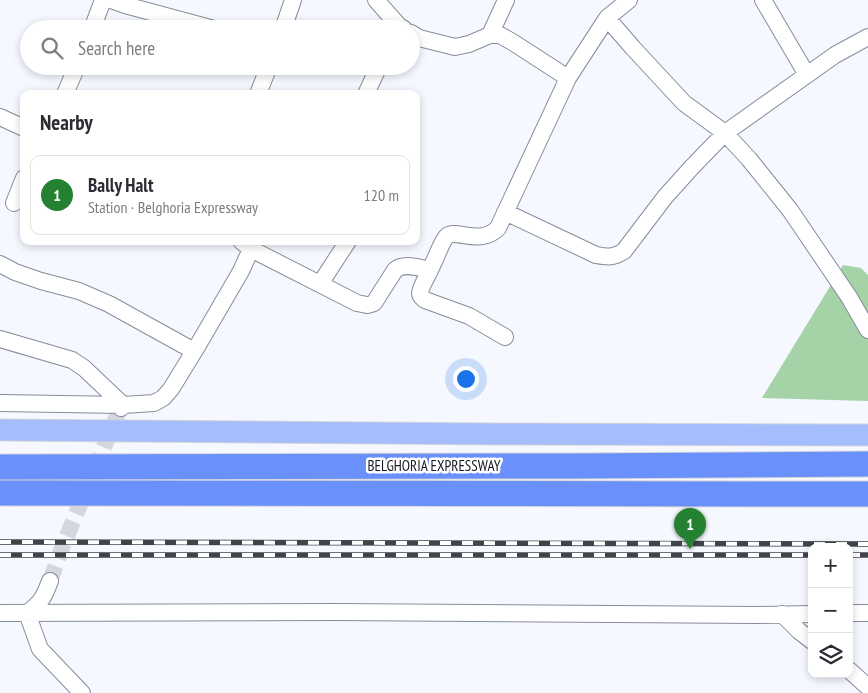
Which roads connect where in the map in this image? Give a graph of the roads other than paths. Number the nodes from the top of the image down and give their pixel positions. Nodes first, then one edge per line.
1 (103, 0) edge
2 (111, 0) edge
3 (292, 0) edge
4 (376, 0) edge
5 (506, 0) edge
6 (629, 0) edge
7 (763, 0) edge
8 (607, 18) junction
9 (95, 20) edge
10 (181, 20) edge
11 (286, 20) edge
12 (395, 20) edge
13 (490, 35) junction
14 (868, 37) edge
15 (420, 38) edge
16 (73, 75) edge
17 (265, 75) edge
18 (375, 75) edge
19 (807, 75) junction
20 (568, 78) junction
21 (67, 90) edge
22 (260, 90) edge
23 (368, 90) edge
24 (0, 117) edge
25 (20, 126) edge
26 (725, 133) junction
27 (20, 188) edge
28 (14, 203) dead end
29 (505, 212) junction
30 (246, 245) edge
31 (345, 245) edge
32 (0, 264) edge
33 (430, 270) junction
34 (320, 284) junction
35 (868, 330) edge
36 (505, 336) dead end
37 (0, 339) edge
38 (194, 351) junction
39 (0, 404) edge
40 (121, 409) junction
41 (0, 430) edge
42 (868, 434) edge
43 (868, 464) edge
44 (0, 467) edge
45 (0, 494) edge
46 (868, 494) edge
47 (50, 581) tunnel mouth
48 (0, 613) edge
49 (27, 613) junction
50 (853, 613) edge
51 (868, 613) edge
52 (782, 614) junction
53 (808, 614) edge
54 (808, 638) edge
55 (853, 674) edge
56 (868, 687) edge
57 (81, 693) edge

1 - 9 street
2 - 10 street
3 - 11 street
4 - 12 street
5 - 13 street
6 - 8 street
7 - 19 street
8 - 20 street
8 - 26 street
13 - 15 street
13 - 20 street
14 - 19 street
16 - 21 street
17 - 22 street
18 - 23 street
19 - 26 street
20 - 29 street
24 - 25 street
26 - 29 street
26 - 35 street
27 - 28 street
29 - 33 street
30 - 34 street
30 - 38 street
31 - 34 street
32 - 38 street
33 - 34 street
33 - 36 street
37 - 40 street
38 - 40 street
39 - 40 street
41 - 42 main road
43 - 44 highway, BELGHORIA EXPRESSWAY
45 - 46 highway, BELGHORIA EXPRESSWAY
47 - 49 street
48 - 49 street
49 - 52 street
49 - 57 street
50 - 51 street
52 - 53 street
52 - 54 street
55 - 56 street

